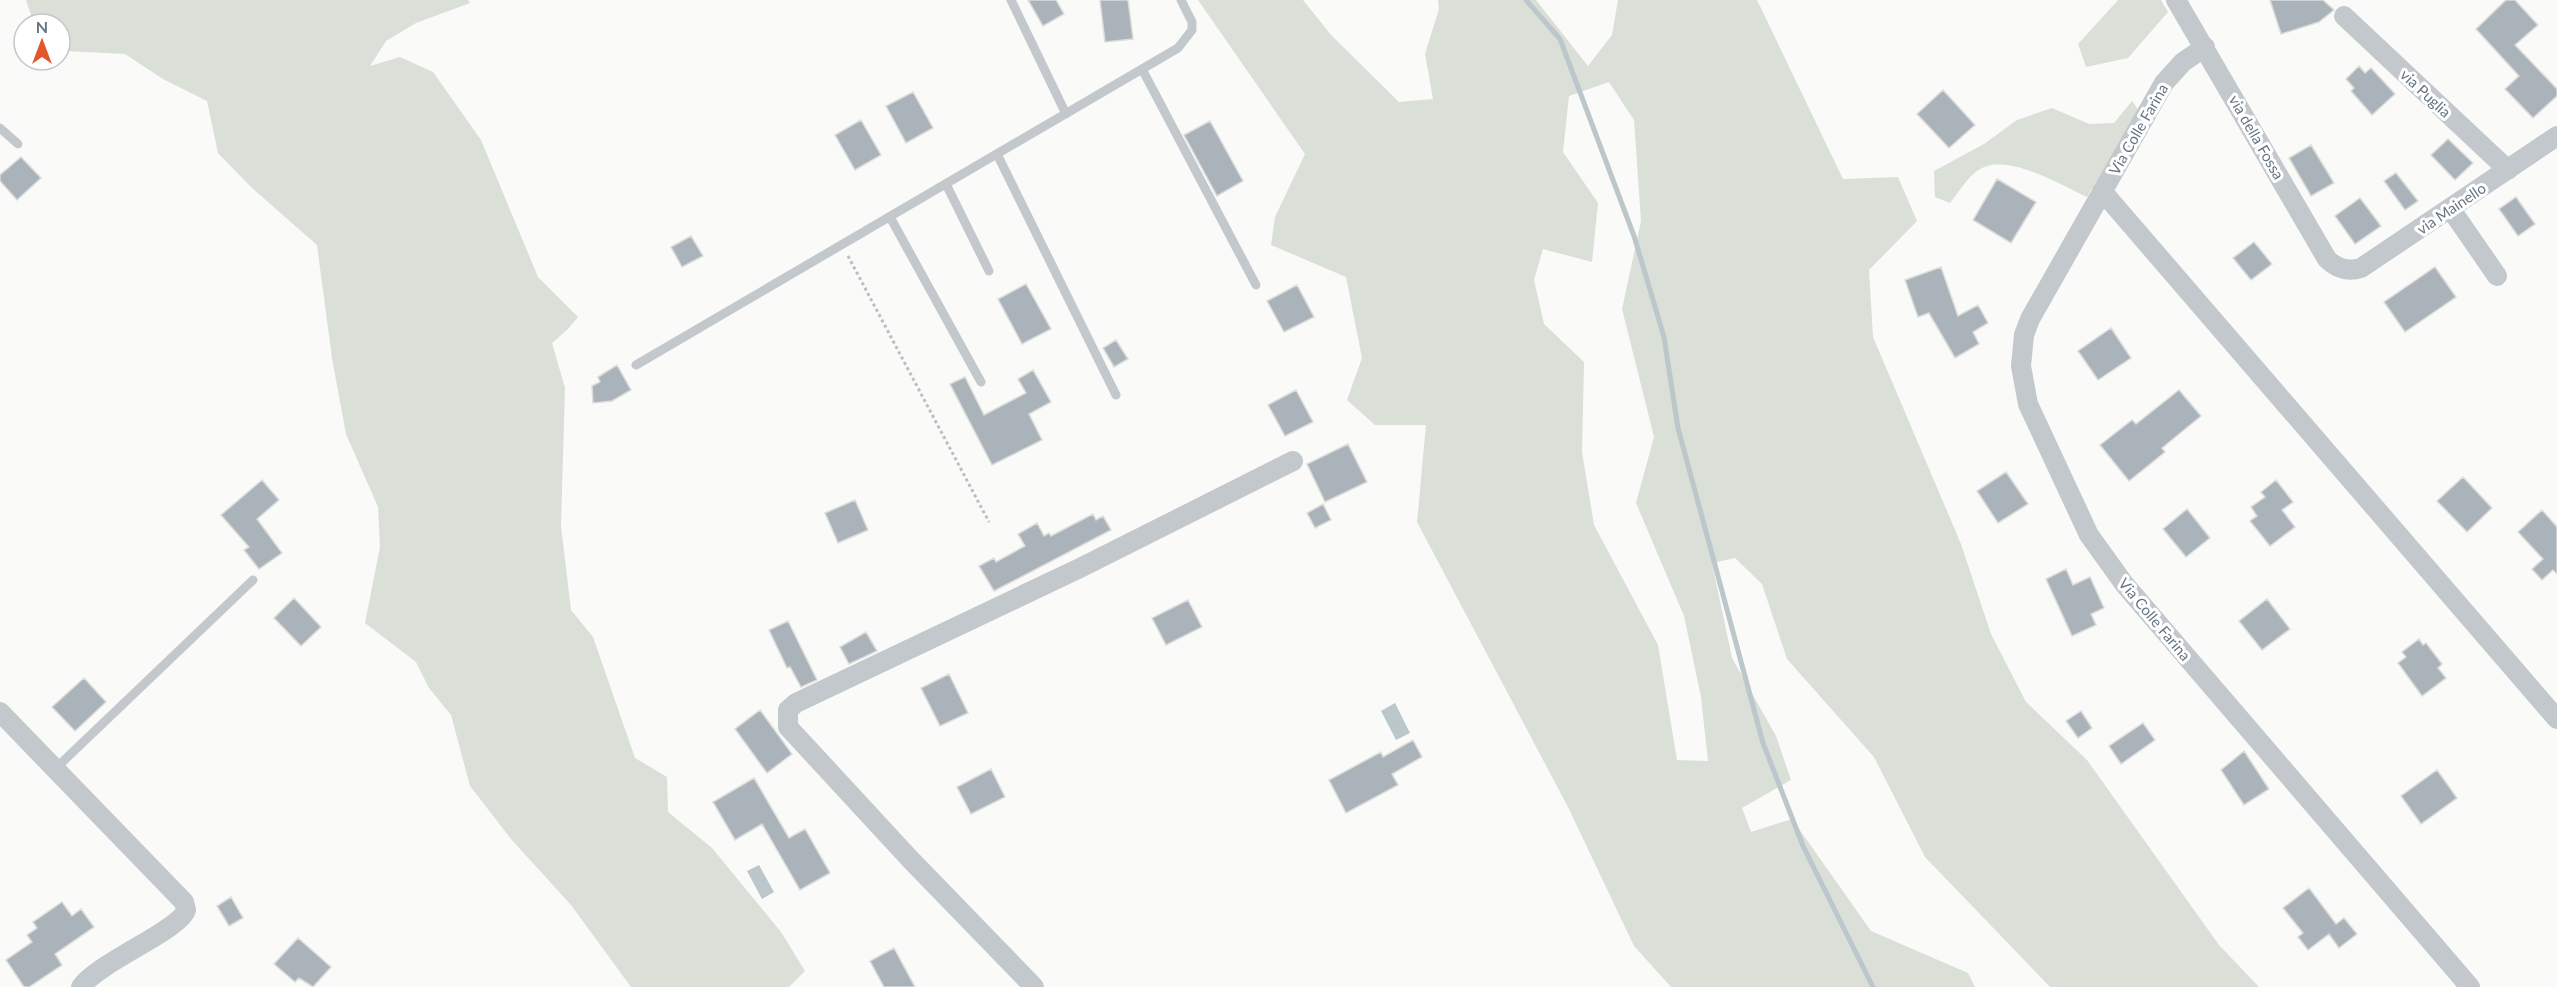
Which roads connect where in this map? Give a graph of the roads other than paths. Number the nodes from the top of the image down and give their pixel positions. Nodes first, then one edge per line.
1 (1011, 0) edge
2 (1181, 0) edge
3 (2176, 0) edge
4 (2344, 16) dead end
5 (2205, 47) junction
6 (1142, 69) junction
7 (1066, 114) junction
8 (0, 128) edge
9 (2557, 136) edge
10 (18, 144) dead end
11 (997, 154) junction
12 (2508, 170) junction
13 (946, 184) junction
14 (2102, 191) junction
15 (2450, 208) junction
16 (890, 217) junction
17 (2342, 269) joint
18 (989, 271) dead end
19 (2497, 276) dead end
20 (1256, 285) dead end
21 (636, 365) dead end
22 (981, 382) dead end
23 (1116, 395) dead end
24 (1293, 461) dead end
25 (253, 580) dead end
26 (0, 712) edge
27 (2557, 719) edge
28 (55, 770) junction
29 (81, 987) edge
30 (1034, 987) edge
31 (2470, 987) edge

1 - 7 lane
2 - 6 lane
3 - 5 street, via della Fossa
4 - 12 street, via Puglia
5 - 14 street, Via Colle Farina
5 - 17 street, via della Fossa
6 - 7 lane
6 - 20 lane
7 - 11 lane
8 - 10 lane
9 - 12 street, via Mainello
11 - 13 lane
11 - 23 lane
12 - 15 street, via Mainello
13 - 16 lane
13 - 18 lane
14 - 27 street, Via Colle Farina
14 - 31 street, Via Colle Farina
15 - 17 street, via Mainello
15 - 19 street
16 - 21 lane
16 - 22 lane
24 - 30 street
25 - 28 lane
26 - 28 street
28 - 29 street

